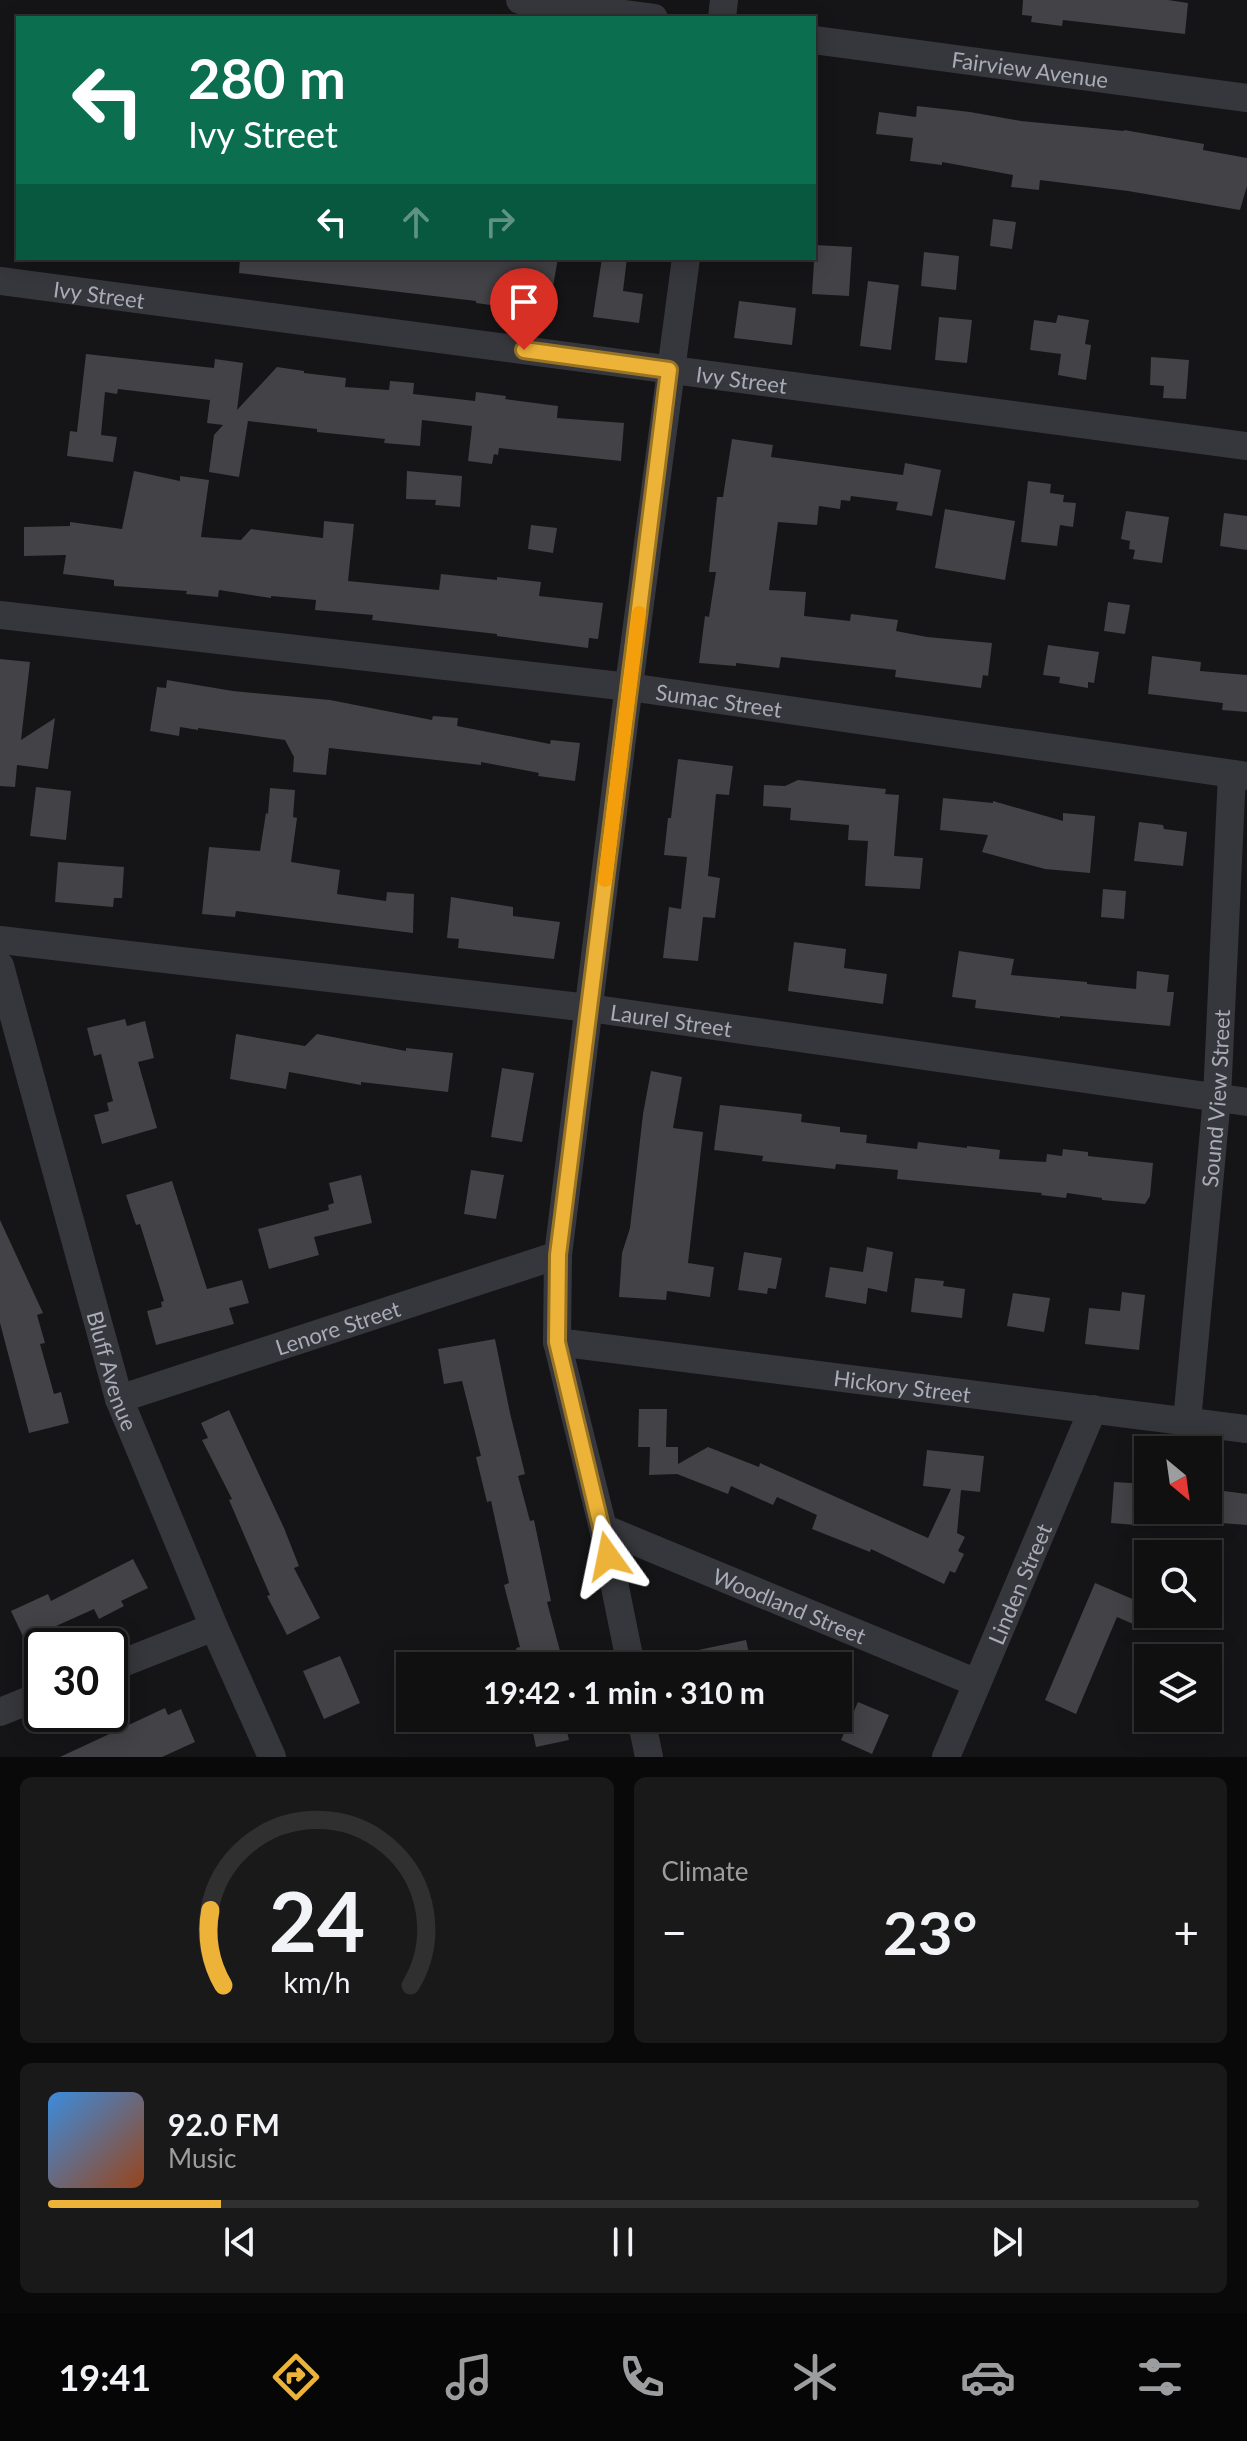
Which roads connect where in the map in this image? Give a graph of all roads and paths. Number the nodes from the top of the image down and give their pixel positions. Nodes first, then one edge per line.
1 (520, 0) edge
2 (639, 16) edge
3 (816, 40) edge
4 (1247, 98) edge
5 (686, 260) edge
6 (0, 281) edge
7 (669, 370) junction
8 (1247, 446) edge
9 (0, 615) edge
10 (629, 687) junction
11 (1239, 775) edge
12 (0, 940) edge
13 (0, 966) edge
14 (589, 1008) junction
15 (1217, 1098) junction
16 (1247, 1102) edge
17 (558, 1255) junction
18 (557, 1342) junction
19 (119, 1399) junction
20 (1093, 1409) junction
21 (1187, 1421) junction
22 (1247, 1429) edge
23 (603, 1528) junction
24 (214, 1627) junction
25 (628, 1652) edge
26 (128, 1661) edge
27 (977, 1683) junction
28 (24, 1702) edge
29 (0, 1712) edge
30 (644, 1732) edge
31 (272, 1757) edge
32 (649, 1757) edge
33 (946, 1757) edge

1 - 2 street
3 - 4 street, Fairview Avenue
5 - 7 street
6 - 7 street, Ivy Street
7 - 8 street, Ivy Street
7 - 10 street
9 - 10 street, Sumac Street
10 - 11 street, Sumac Street
10 - 14 street
11 - 15 street, Sound View Street
12 - 14 street, Laurel Street
13 - 19 street, Bluff Avenue
14 - 15 street, Laurel Street
14 - 17 street
15 - 16 street, Laurel Street
15 - 21 street, Sound View Street
17 - 18 street
17 - 19 street, Lenore Street
18 - 20 street, Hickory Street
18 - 23 street
19 - 24 street, Bluff Avenue
20 - 21 street, Hickory Street
20 - 27 street, Linden Street
21 - 22 street, Hickory Street
23 - 25 street
23 - 27 street, Woodland Street
24 - 26 street
24 - 31 street, Bluff Avenue
27 - 33 street, Linden Street
28 - 29 street
30 - 32 street

